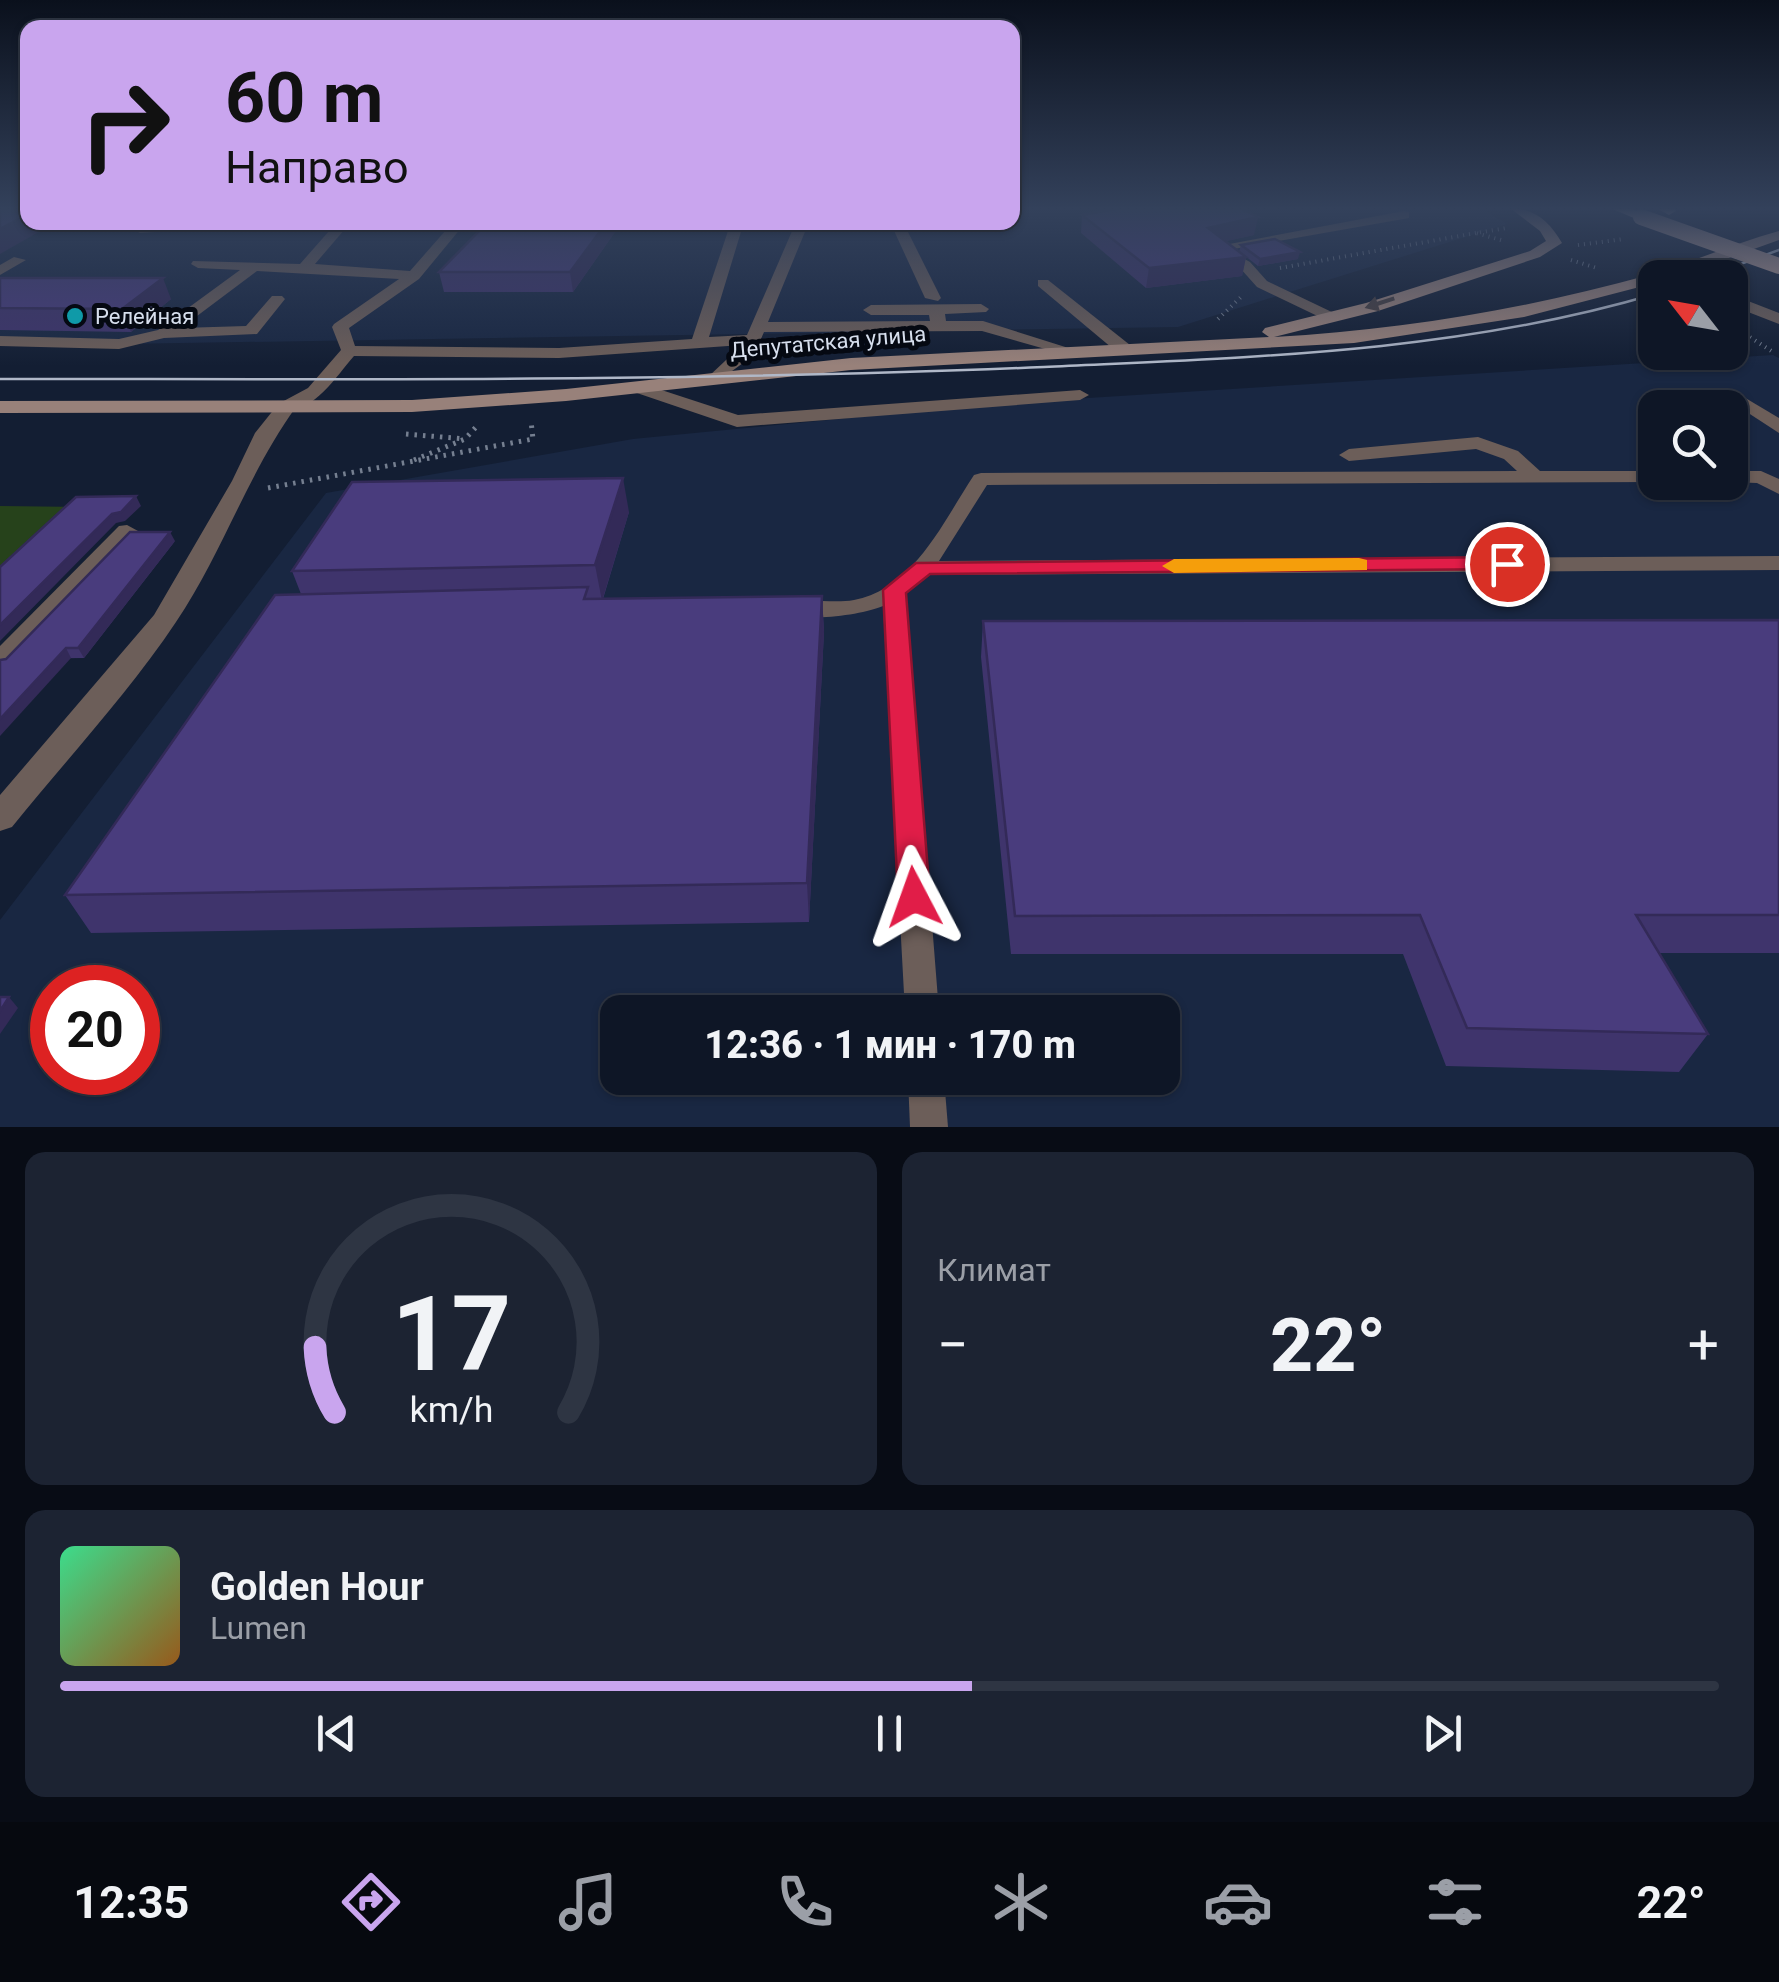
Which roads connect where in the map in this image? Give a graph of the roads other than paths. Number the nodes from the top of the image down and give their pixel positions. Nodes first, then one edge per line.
1 (311, 261) edge
2 (427, 261) edge
3 (726, 261) edge
4 (787, 261) edge
5 (913, 261) edge
6 (1236, 261) edge
7 (1514, 261) edge
8 (198, 264) dead end
9 (258, 264) junction
10 (304, 268) junction
11 (414, 276) junction
12 (1043, 283) dead end
13 (1638, 284) edge
14 (1425, 288) junction
15 (277, 299) dead end
16 (1748, 306) edge
17 (981, 309) dead end
18 (870, 310) dead end
19 (936, 311) junction
20 (1524, 312) junction
21 (1330, 317) junction
22 (1779, 319) edge
23 (164, 333) junction
24 (756, 333) junction
25 (700, 340) junction
26 (0, 341) edge
27 (1123, 348) junction
28 (1079, 350) junction
29 (349, 351) junction
30 (717, 377) junction
31 (637, 388) junction
32 (1080, 395) dead end
33 (1748, 405) edge
34 (0, 407) edge
35 (286, 407) junction
36 (1779, 427) edge
37 (1349, 455) dead end
38 (1638, 477) edge
39 (1536, 478) junction
40 (1748, 478) edge
41 (1773, 480) edge
42 (126, 531) edge
43 (1779, 563) edge
44 (924, 568) junction
45 (894, 590) junction
46 (764, 608) edge
47 (0, 661) edge
48 (0, 818) edge
49 (921, 995) edge
50 (927, 1095) edge
51 (930, 1127) edge

1 - 10 lane
2 - 11 lane
3 - 25 lane
4 - 24 lane
5 - 19 lane
6 - 21 lane
7 - 14 main road
8 - 9 lane
9 - 10 lane
9 - 23 lane
10 - 11 lane
11 - 29 lane
12 - 27 lane
13 - 20 main road, Депутатская улица
14 - 20 main road
14 -> 21 main road
15 - 23 lane
16 - 22 street
17 - 19 lane
18 - 19 lane
19 - 24 lane
19 - 28 lane
20 - 27 main road, Депутатская улица
21 - 27 main road
23 - 26 lane
24 - 25 lane
24 - 30 lane
25 - 29 lane
27 - 28 main road, Депутатская улица
28 - 30 main road, Депутатская улица
29 - 35 lane
30 - 31 main road, Депутатская улица
31 - 32 lane
31 - 35 main road, Депутатская улица
33 - 36 lane
34 - 35 main road, Депутатская улица
35 - 48 street
37 - 39 lane
38 - 39 lane
39 - 44 lane
40 - 41 lane
42 - 47 lane
43 - 44 lane
44 - 45 lane
45 - 46 lane
45 - 49 lane
50 - 51 lane

